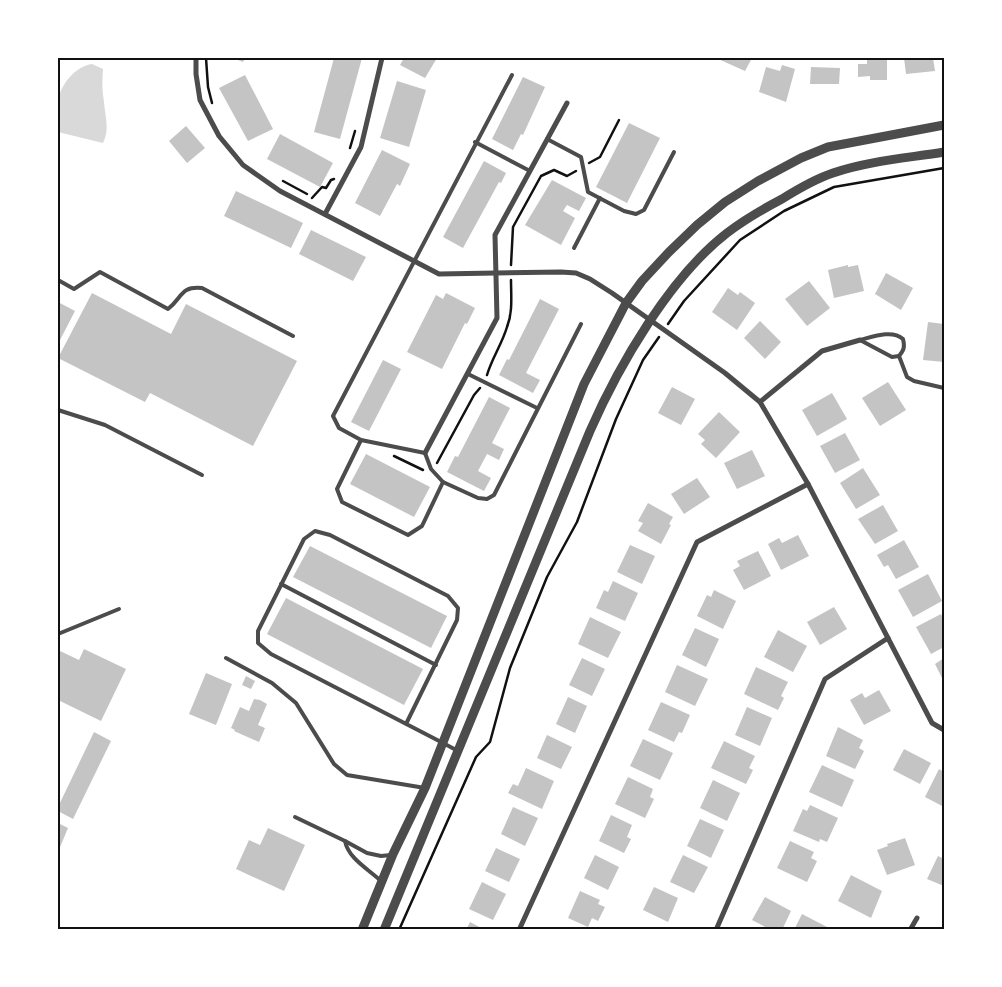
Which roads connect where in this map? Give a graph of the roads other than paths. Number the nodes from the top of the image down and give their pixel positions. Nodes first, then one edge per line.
1 (196, 58) edge
2 (382, 58) edge
3 (512, 75) dead end
4 (566, 103) dead end
5 (944, 125) edge
6 (547, 139) junction
7 (475, 142) junction
8 (674, 152) dead end
9 (944, 152) edge
10 (530, 171) junction
11 (600, 198) junction
12 (325, 214) junction
13 (574, 248) dead end
14 (415, 261) junction
15 (496, 273) junction
16 (58, 280) edge
17 (626, 303) junction
18 (651, 320) junction
19 (581, 324) dead end
20 (293, 336) dead end
21 (860, 340) junction
22 (899, 356) junction
23 (468, 374) junction
24 (944, 388) edge
25 (760, 402) junction
26 (538, 408) junction
27 (58, 410) edge
28 (361, 440) junction
29 (425, 453) junction
30 (202, 475) dead end
31 (443, 482) junction
32 (808, 484) junction
33 (281, 584) junction
34 (119, 609) dead end
35 (58, 634) edge
36 (888, 638) junction
37 (226, 658) dead end
38 (436, 664) junction
39 (406, 724) junction
40 (944, 730) edge
41 (442, 743) junction
42 (458, 750) junction
43 (425, 788) junction
44 (295, 817) dead end
45 (345, 841) junction
46 (393, 854) junction
47 (382, 882) junction
48 (917, 918) dead end
49 (362, 930) edge
50 (384, 930) edge
51 (519, 930) edge
52 (716, 930) edge
53 (910, 930) edge

1 - 12 street
2 - 12 street
3 - 7 lane
4 - 6 street
5 - 17 street
6 - 10 street
6 - 11 lane
7 - 10 lane
7 - 14 lane
8 - 11 lane
9 - 18 street
10 - 15 street
11 - 13 lane
12 - 14 street
14 - 15 street
14 - 28 lane
15 - 17 street
15 - 23 street
16 - 20 lane
17 - 18 street
17 - 41 street
18 - 25 street
18 - 42 street
19 - 26 lane
21 - 22 lane
21 - 22 lane
21 - 25 street
22 - 24 lane
23 - 26 lane
23 - 29 street
25 - 32 street
26 - 31 lane
27 - 30 lane
28 - 29 lane
28 - 31 lane
29 - 31 lane
32 - 36 street
32 - 51 street
33 - 38 lane
33 - 38 lane
33 - 39 lane
34 - 35 lane
36 - 40 street
36 - 52 street
37 - 43 lane
38 - 39 lane
39 - 41 lane
41 - 42 lane
41 - 43 street
42 - 50 street
43 - 46 street
44 - 45 lane
45 - 46 lane
45 - 47 lane
46 - 47 street
47 - 49 street
48 - 53 street

